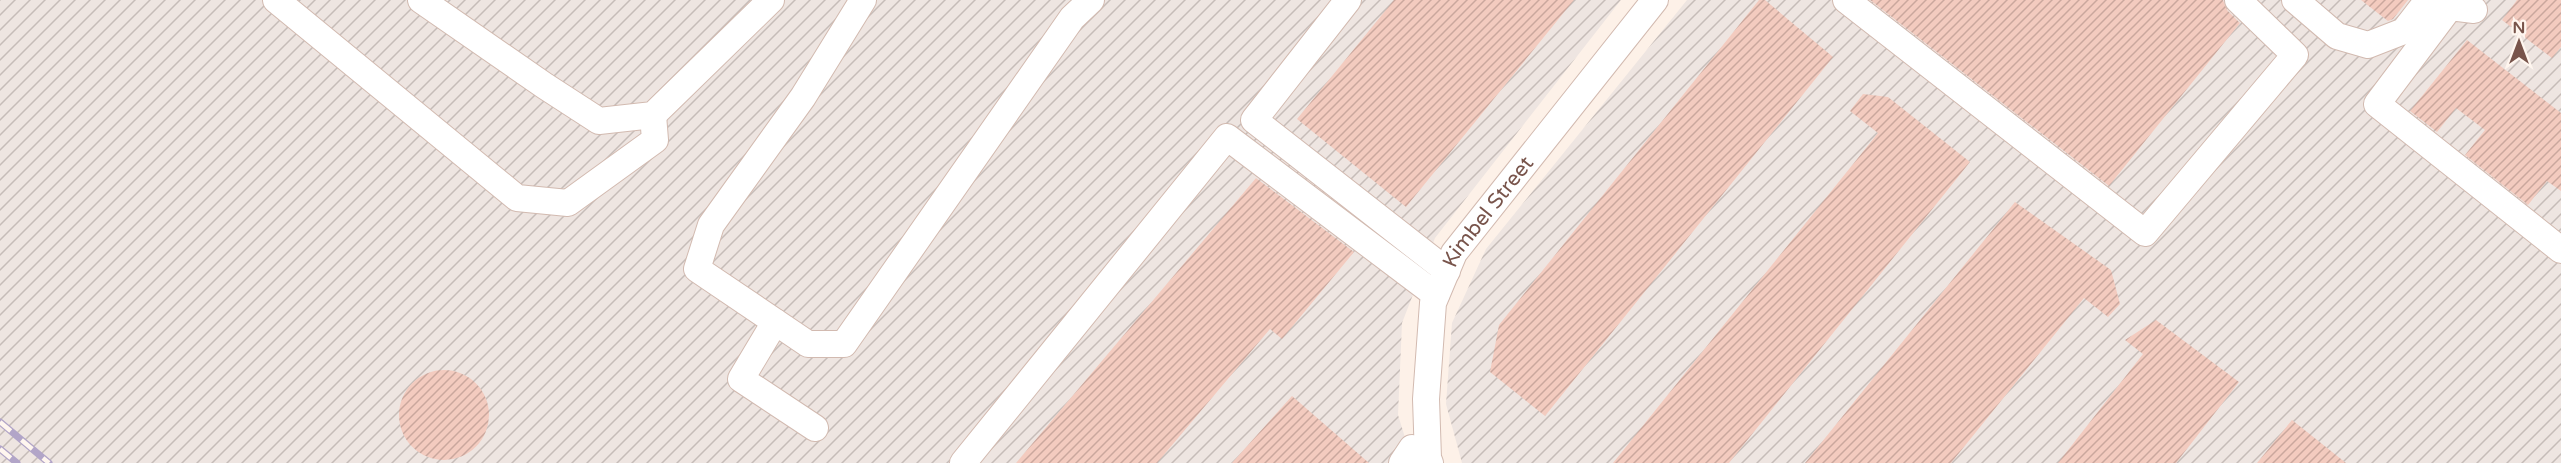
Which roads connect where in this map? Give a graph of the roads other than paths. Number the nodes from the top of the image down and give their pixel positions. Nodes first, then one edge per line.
1 (276, 0) edge
2 (421, 0) edge
3 (771, 0) edge
4 (863, 0) edge
5 (1090, 0) edge
6 (1348, 0) edge
7 (1655, 0) edge
8 (1846, 0) edge
9 (2238, 0) edge
10 (2295, 0) edge
11 (2428, 0) edge
12 (2474, 10) dead end
13 (653, 115) junction
14 (2561, 249) edge
15 (1447, 271) junction
16 (1436, 295) junction
17 (775, 322) junction
18 (815, 428) dead end
19 (1415, 458) edge
20 (963, 463) edge

1 - 13 street
2 - 13 street
3 - 13 street
4 - 17 street
5 - 17 street
6 - 15 street
7 - 15 street, Kimbel Street
8 - 9 street
10 - 11 street
12 - 14 street
15 - 16 street, Kimbel Street
16 - 19 street, Kimbel Street
16 - 20 street
17 - 18 street

